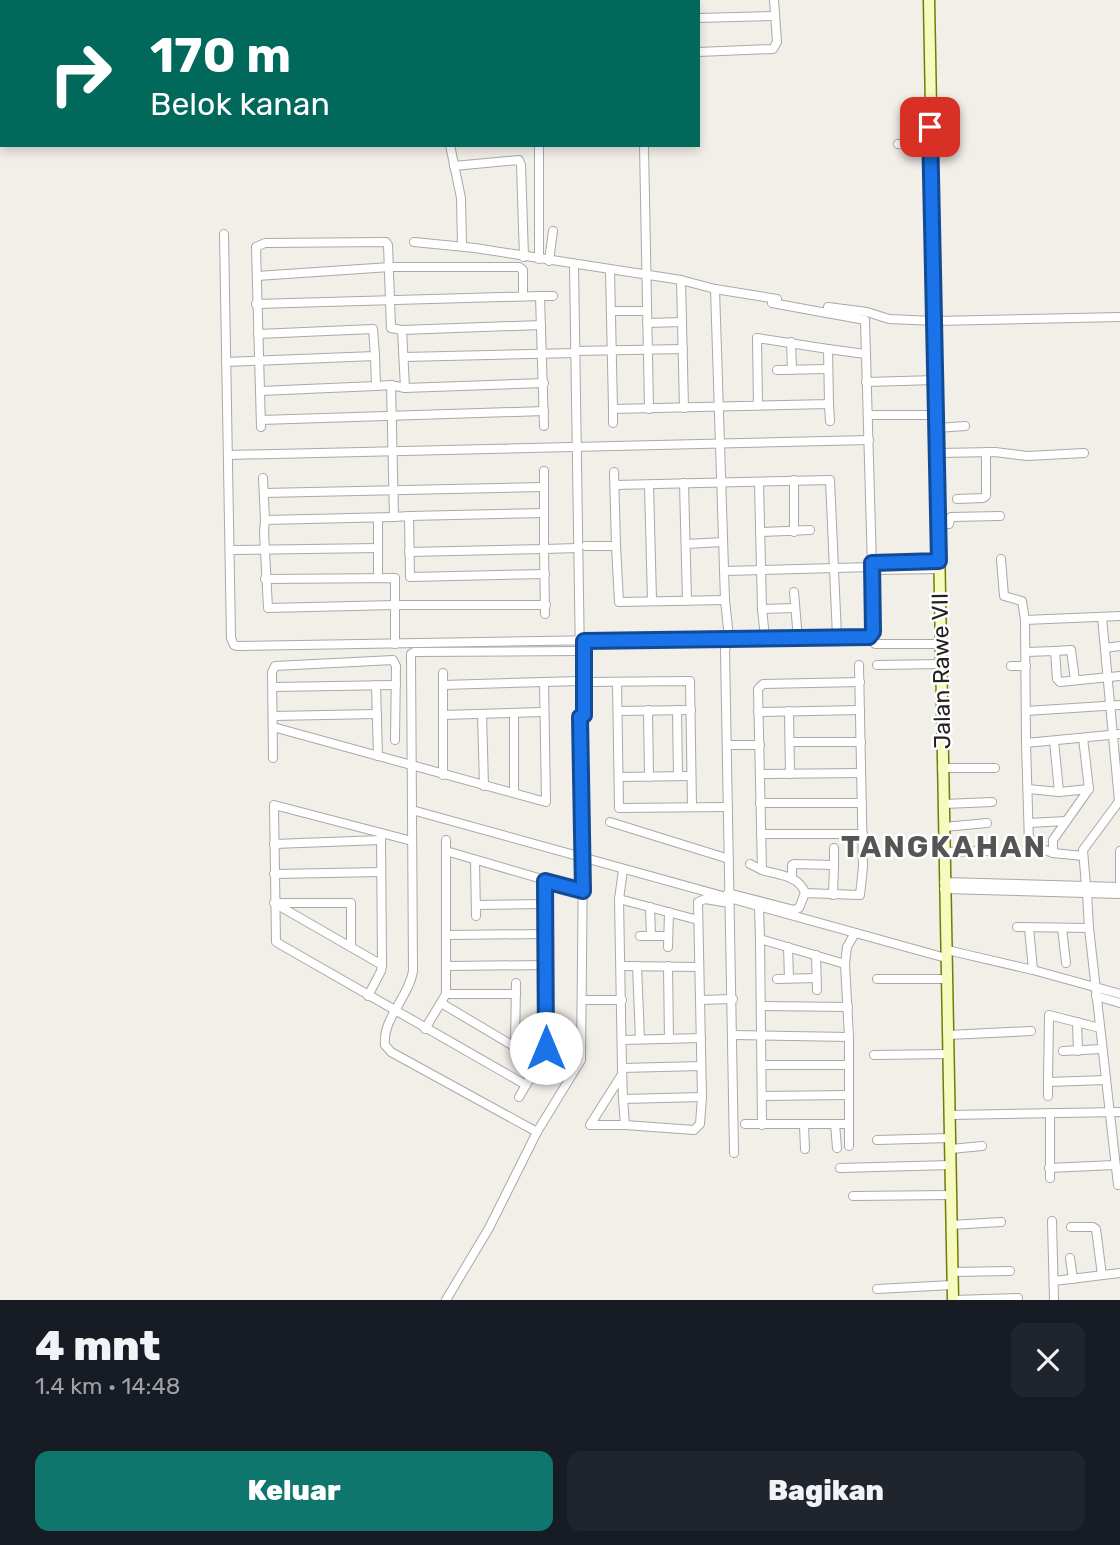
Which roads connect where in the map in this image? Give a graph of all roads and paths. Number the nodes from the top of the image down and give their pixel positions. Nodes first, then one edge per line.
1 (774, 0) edge
2 (929, 0) edge
3 (775, 16) junction
4 (700, 18) edge
5 (700, 52) edge
6 (898, 144) dead end
7 (450, 147) edge
8 (539, 147) edge
9 (644, 147) edge
10 (930, 148) junction
11 (454, 166) junction
12 (553, 231) dead end
13 (224, 234) dead end
14 (414, 242) dead end
15 (462, 246) junction
16 (524, 257) junction
17 (538, 260) junction
18 (550, 261) junction
19 (574, 265) junction
20 (390, 267) junction
21 (610, 270) junction
22 (646, 275) junction
23 (257, 276) junction
24 (681, 280) junction
25 (715, 289) junction
26 (523, 296) junction
27 (540, 296) junction
28 (553, 296) dead end
29 (389, 299) junction
30 (772, 303) dead end
31 (256, 304) junction
32 (611, 311) junction
33 (646, 311) junction
34 (1120, 317) edge
35 (934, 321) junction
36 (682, 322) junction
37 (647, 323) junction
38 (541, 325) junction
39 (391, 328) junction
40 (373, 329) junction
41 (402, 330) junction
42 (258, 334) junction
43 (791, 342) junction
44 (683, 349) junction
45 (828, 349) junction
46 (648, 350) junction
47 (612, 351) junction
48 (575, 352) junction
49 (543, 354) junction
50 (865, 354) junction
51 (374, 356) junction
52 (404, 357) junction
53 (259, 361) junction
54 (226, 362) junction
55 (828, 369) junction
56 (777, 370) dead end
57 (792, 370) junction
58 (936, 380) junction
59 (866, 382) junction
60 (544, 383) junction
61 (391, 385) junction
62 (376, 386) junction
63 (405, 388) junction
64 (260, 390) junction
65 (829, 404) junction
66 (758, 406) junction
67 (719, 407) junction
68 (684, 408) junction
69 (613, 409) junction
70 (649, 409) junction
71 (544, 411) junction
72 (391, 415) junction
73 (868, 415) junction
74 (935, 415) junction
75 (830, 421) dead end
76 (613, 423) dead end
77 (544, 426) dead end
78 (965, 426) dead end
79 (937, 428) junction
80 (869, 440) junction
81 (720, 444) junction
82 (576, 447) junction
83 (393, 452) junction
84 (986, 452) junction
85 (938, 453) junction
86 (1084, 453) dead end
87 (229, 455) junction
88 (544, 471) dead end
89 (614, 472) dead end
90 (263, 478) dead end
91 (793, 480) junction
92 (721, 482) junction
93 (684, 483) junction
94 (759, 483) junction
95 (615, 485) junction
96 (649, 485) junction
97 (543, 487) junction
98 (394, 489) junction
99 (264, 493) junction
100 (957, 499) dead end
101 (543, 513) junction
102 (410, 516) junction
103 (1000, 516) dead end
104 (394, 517) junction
105 (378, 518) junction
106 (265, 520) junction
107 (939, 524) junction
108 (810, 530) dead end
109 (760, 532) junction
110 (794, 532) junction
111 (723, 542) junction
112 (686, 544) junction
113 (616, 546) junction
114 (582, 547) junction
115 (378, 548) junction
116 (264, 549) junction
117 (544, 549) junction
118 (230, 550) junction
119 (409, 552) junction
120 (1001, 559) dead end
121 (939, 565) junction
122 (872, 567) junction
123 (832, 568) junction
124 (761, 570) junction
125 (724, 571) junction
126 (545, 575) junction
127 (410, 577) junction
128 (378, 578) junction
129 (395, 578) junction
130 (265, 579) junction
131 (794, 592) dead end
132 (652, 600) junction
133 (725, 600) junction
134 (687, 601) junction
135 (395, 605) junction
136 (794, 608) junction
137 (762, 609) junction
138 (1120, 616) edge
139 (1102, 617) junction
140 (1026, 620) junction
141 (837, 636) junction
142 (765, 637) junction
143 (869, 637) junction
144 (729, 638) junction
145 (798, 639) junction
146 (395, 644) junction
147 (581, 644) junction
148 (941, 644) junction
149 (1120, 646) edge
150 (1105, 648) junction
151 (1055, 651) junction
152 (1026, 652) junction
153 (941, 664) junction
154 (859, 665) dead end
155 (877, 665) dead end
156 (1011, 666) dead end
157 (1026, 666) junction
158 (443, 673) dead end
159 (1120, 676) edge
160 (1108, 677) junction
161 (1075, 680) junction
162 (544, 682) junction
163 (582, 682) junction
164 (617, 682) junction
165 (860, 682) junction
166 (376, 685) junction
167 (396, 685) junction
168 (443, 685) junction
169 (272, 687) junction
170 (1120, 705) edge
171 (1110, 706) junction
172 (648, 710) junction
173 (677, 710) junction
174 (691, 710) junction
175 (860, 710) junction
176 (618, 711) junction
177 (789, 711) junction
178 (1026, 711) junction
179 (544, 712) junction
180 (758, 712) junction
181 (514, 713) junction
182 (377, 714) junction
183 (482, 714) junction
184 (443, 715) junction
185 (273, 716) junction
186 (273, 727) junction
187 (1117, 734) edge
188 (1083, 738) junction
189 (395, 740) dead end
190 (861, 741) junction
191 (1054, 741) junction
192 (790, 743) junction
193 (1026, 743) junction
194 (727, 745) junction
195 (760, 745) junction
196 (378, 756) junction
197 (273, 758) dead end
198 (412, 765) junction
199 (942, 768) junction
200 (995, 768) dead end
201 (861, 773) junction
202 (760, 774) junction
203 (790, 774) junction
204 (443, 775) junction
205 (678, 776) junction
206 (691, 776) junction
207 (619, 777) junction
208 (649, 777) junction
209 (484, 786) junction
210 (1028, 789) junction
211 (1089, 789) junction
212 (1059, 792) junction
213 (514, 793) junction
214 (1120, 801) edge
215 (992, 802) dead end
216 (760, 803) junction
217 (862, 803) junction
218 (944, 804) junction
219 (692, 807) junction
220 (728, 807) junction
221 (412, 810) junction
222 (1066, 821) junction
223 (610, 822) dead end
224 (987, 823) dead end
225 (1029, 823) junction
226 (944, 827) junction
227 (761, 834) junction
228 (863, 834) junction
229 (381, 837) junction
230 (446, 840) dead end
231 (412, 841) junction
232 (274, 844) junction
233 (834, 848) dead end
234 (446, 851) junction
235 (987, 851) dead end
236 (1120, 851) edge
237 (944, 852) junction
238 (1053, 853) junction
239 (1083, 856) junction
240 (583, 859) junction
241 (729, 859) junction
242 (475, 860) junction
243 (750, 864) dead end
244 (834, 865) junction
245 (623, 870) junction
246 (762, 870) junction
247 (381, 872) junction
248 (274, 874) junction
249 (792, 879) junction
250 (545, 881) junction
251 (1120, 885) edge
252 (944, 886) junction
253 (1086, 889) junction
254 (583, 891) junction
255 (805, 893) junction
256 (1120, 894) edge
257 (833, 895) junction
258 (729, 898) junction
259 (620, 899) junction
260 (274, 903) junction
261 (546, 904) junction
262 (476, 905) junction
263 (759, 907) junction
264 (650, 908) junction
265 (669, 912) junction
266 (476, 916) dead end
267 (698, 920) junction
268 (1017, 927) dead end
269 (1029, 928) junction
270 (1062, 928) junction
271 (1089, 928) junction
272 (855, 933) junction
273 (546, 934) junction
274 (446, 935) junction
275 (640, 936) dead end
276 (651, 936) junction
277 (668, 936) junction
278 (760, 939) junction
279 (351, 947) junction
280 (668, 947) dead end
281 (788, 947) junction
282 (946, 954) junction
283 (816, 955) junction
284 (1066, 963) dead end
285 (845, 964) junction
286 (382, 965) junction
287 (546, 965) junction
288 (447, 966) junction
289 (621, 966) junction
290 (638, 966) junction
291 (668, 966) junction
292 (699, 967) junction
293 (1032, 970) junction
294 (789, 978) junction
295 (816, 978) junction
296 (777, 979) dead end
297 (877, 979) dead end
298 (947, 979) junction
299 (516, 983) dead end
300 (817, 990) dead end
301 (1096, 992) junction
302 (446, 994) junction
303 (516, 994) junction
304 (1120, 994) edge
305 (368, 996) junction
306 (733, 999) junction
307 (582, 1000) junction
308 (622, 1000) junction
309 (701, 1000) junction
310 (441, 1003) junction
311 (1120, 1003) edge
312 (761, 1006) junction
313 (848, 1007) junction
314 (396, 1012) junction
315 (1077, 1022) junction
316 (425, 1028) junction
317 (1100, 1028) junction
318 (1031, 1031) dead end
319 (733, 1035) junction
320 (948, 1035) junction
321 (761, 1036) junction
322 (849, 1037) junction
323 (701, 1038) junction
324 (640, 1039) junction
325 (669, 1039) junction
326 (622, 1040) junction
327 (515, 1047) junction
328 (1102, 1049) junction
329 (1063, 1051) dead end
330 (1078, 1051) junction
331 (949, 1054) junction
332 (874, 1055) dead end
333 (541, 1060) junction
334 (762, 1065) junction
335 (849, 1065) junction
336 (701, 1066) junction
337 (622, 1071) junction
338 (1106, 1080) junction
339 (1048, 1082) junction
340 (526, 1086) junction
341 (849, 1095) junction
342 (762, 1096) junction
343 (1048, 1096) dead end
344 (519, 1097) dead end
345 (702, 1097) junction
346 (623, 1099) junction
347 (1109, 1112) junction
348 (1120, 1112) edge
349 (1050, 1114) junction
350 (950, 1115) junction
351 (745, 1124) dead end
352 (849, 1124) junction
353 (625, 1125) junction
354 (762, 1125) junction
355 (804, 1125) junction
356 (835, 1125) junction
357 (537, 1132) junction
358 (877, 1140) dead end
359 (951, 1144) junction
360 (849, 1146) dead end
361 (982, 1146) dead end
362 (837, 1148) dead end
363 (805, 1149) dead end
364 (734, 1153) dead end
365 (951, 1165) junction
366 (1115, 1165) junction
367 (840, 1168) dead end
368 (1049, 1168) junction
369 (1050, 1178) dead end
370 (1118, 1185) dead end
371 (951, 1195) junction
372 (853, 1196) dead end
373 (1052, 1221) dead end
374 (1002, 1222) dead end
375 (951, 1225) junction
376 (1071, 1227) dead end
377 (1070, 1258) dead end
378 (1010, 1271) dead end
379 (952, 1272) junction
380 (1120, 1273) edge
381 (1102, 1275) junction
382 (1073, 1279) junction
383 (1054, 1281) junction
384 (952, 1285) junction
385 (877, 1289) dead end
386 (1018, 1298) edge
387 (446, 1300) edge
388 (953, 1300) edge
389 (1055, 1300) edge

1 - 3 street
2 - 10 main road, Jalan Rawe VII
3 - 4 street
3 - 5 street
6 - 10 street
7 - 11 street
8 - 17 street
9 - 22 street
10 - 35 main road, Jalan Rawe VII
11 - 15 street
11 - 16 street
12 - 18 street
13 - 54 street
14 - 15 street
15 - 16 street
16 - 17 street
17 - 18 street
18 - 19 street
19 - 21 street
19 - 48 street
20 - 23 street
20 - 23 street
20 - 26 street
20 - 29 street
21 - 22 street
21 - 32 street
22 - 24 street
22 - 33 street
23 - 31 street
24 - 25 street
24 - 36 street
25 - 35 street
25 - 67 street
26 - 27 street
26 - 29 street
27 - 28 street
27 - 38 street
29 - 31 street
29 - 39 street
30 - 50 street
31 - 42 street
32 - 33 street
32 - 47 street
33 - 37 street
34 - 35 street
35 - 58 main road, Jalan Rawe VII
36 - 37 street
36 - 44 street
37 - 46 street
38 - 41 street
38 - 49 street
39 - 40 street
39 - 41 street
40 - 42 street
40 - 51 street
41 - 52 street
42 - 53 street
43 - 45 street
43 - 57 street
43 - 66 street
44 - 46 street
44 - 68 street
45 - 50 street
45 - 55 street
46 - 47 street
46 - 70 street
47 - 48 street
47 - 69 street
48 - 49 street
48 - 82 street
49 - 52 street
49 - 60 street
50 - 59 street
51 - 53 street
51 - 62 street
52 - 63 street
53 - 54 street
53 - 64 street
54 - 87 street
55 - 57 street
55 - 65 street
56 - 57 street
58 - 59 street
58 - 74 main road, Jalan Rawe VII
59 - 73 street
60 - 63 street
60 - 71 street
61 - 62 street
61 - 63 street
61 - 72 street
62 - 64 street
64 - 72 street
65 - 66 street
65 - 75 street
66 - 67 street
67 - 68 street
67 - 81 street
68 - 70 street
69 - 70 street
69 - 76 street
71 - 72 street
71 - 77 street
72 - 83 street
73 - 74 street
73 - 80 street
74 - 79 main road, Jalan Rawe VII
78 - 79 street
79 - 85 main road, Jalan Rawe VII
80 - 81 street
80 - 122 street
81 - 82 street
81 - 92 street
82 - 83 street
82 - 114 street
83 - 87 street
83 - 98 street
84 - 85 street
84 - 86 street
84 - 100 street
85 - 107 main road, Jalan Rawe VII
87 - 118 street
88 - 97 street
89 - 95 street
90 - 99 street
91 - 94 street
91 - 110 street
91 - 123 street
92 - 93 street
92 - 94 street
92 - 111 street
93 - 96 street
93 - 112 street
94 - 109 street
95 - 96 street
95 - 113 street
96 - 132 street
97 - 98 street
97 - 101 street
98 - 99 street
98 - 104 street
99 - 106 street
101 - 102 street
101 - 117 street
102 - 104 street
102 - 119 street
103 - 107 street
104 - 105 street
105 - 106 street
105 - 115 street
106 - 116 street
107 - 121 main road, Jalan Rawe VII
108 - 110 street
109 - 110 street
109 - 124 street
111 - 112 street
111 - 125 street
112 - 134 street
113 - 114 street
113 - 132 street
114 - 117 street
114 - 147 street
115 - 116 street
115 - 128 street
116 - 118 street
116 - 130 street
117 - 119 street
117 - 126 street
118 - 146 street
119 - 127 street
120 - 140 street
121 - 122 street
121 - 148 main road, Jalan Rawe VII
122 - 123 street
122 - 143 street
123 - 124 street
123 - 141 street
124 - 125 street
124 - 137 street
125 - 133 street
126 - 127 street
126 - 135 street
127 - 129 street
128 - 129 street
128 - 130 street
129 - 135 street
130 - 135 street
131 - 136 street
132 - 134 street
133 - 134 street
133 - 144 street
135 - 146 street
136 - 137 street
136 - 145 street
137 - 142 street
138 - 139 street
139 - 140 street
139 - 150 street
140 - 152 street
141 - 143 street
141 - 145 street
142 - 144 street
142 - 145 street
143 - 148 street
144 - 147 street
144 - 194 street
146 - 147 street
147 - 163 street
147 - 198 street
148 - 153 main road, Jalan Rawe VII
149 - 150 street
150 - 160 street
151 - 152 street
151 - 161 street
151 - 161 street
152 - 157 street
153 - 155 street
153 - 199 main road, Jalan Rawe VII
154 - 165 street
156 - 157 street
157 - 178 street
158 - 168 street
159 - 160 street
160 - 161 street
160 - 171 street
162 - 163 street
162 - 168 street
162 - 179 street
163 - 164 street
163 - 240 street
164 - 174 street
164 - 176 street
165 - 175 street
165 - 180 street
166 - 167 street
166 - 169 street
166 - 182 street
167 - 169 street
167 - 189 street
168 - 184 street
169 - 185 street
170 - 171 street
171 - 178 street
171 - 187 street
172 - 173 street
172 - 176 street
172 - 208 street
173 - 174 street
173 - 205 street
174 - 206 street
175 - 177 street
175 - 190 street
176 - 207 street
177 - 180 street
177 - 192 street
178 - 193 street
179 - 181 street
179 - 213 street
180 - 195 street
181 - 183 street
181 - 213 street
182 - 185 street
182 - 196 street
183 - 184 street
183 - 209 street
184 - 204 street
185 - 186 street
186 - 196 street
186 - 197 street
187 - 188 street
187 - 214 street
188 - 191 street
188 - 211 street
190 - 192 street
190 - 201 street
191 - 193 street
191 - 212 street
192 - 203 street
193 - 210 street
194 - 195 street
194 - 220 street
195 - 202 street
196 - 198 street
198 - 204 street
198 - 221 street
199 - 200 street
199 - 218 main road, Jalan Rawe VII
201 - 203 street
201 - 217 street
202 - 203 street
202 - 216 street
204 - 209 street
205 - 206 street
205 - 208 street
206 - 219 street
207 - 208 street
207 - 219 street
209 - 213 street
210 - 212 street
210 - 225 street
211 - 212 street
211 - 222 street
214 - 239 street
215 - 218 street
216 - 217 street
216 - 227 street
217 - 228 street
218 - 226 main road, Jalan Rawe VII
219 - 220 street
220 - 241 street
221 - 231 street
221 - 240 street
222 - 225 street
222 - 238 street
223 - 241 street
224 - 226 street
225 - 238 street
226 - 237 main road, Jalan Rawe VII
227 - 228 street
227 - 246 street
228 - 257 street
229 - 231 street
229 - 232 street
229 - 232 street
229 - 247 street
230 - 234 street
231 - 314 street
232 - 248 street
233 - 244 street
234 - 242 street
234 - 274 street
235 - 237 street
236 - 251 street
237 - 252 main road, Jalan Rawe VII
238 - 239 street
239 - 253 street
240 - 245 street
240 - 254 street
241 - 258 street
242 - 250 street
242 - 262 street
243 - 246 street
244 - 249 street
244 - 257 street
245 - 258 street
245 - 259 street
246 - 249 street
247 - 248 street
247 - 286 street
248 - 260 street
249 - 255 street
250 - 254 street
250 - 261 street
251 - 253 street
252 - 253 street
252 - 282 main road, Jalan Rawe VII
253 - 256 street
253 - 271 street
254 - 307 street
255 - 257 street
255 - 258 street
258 - 263 street
258 - 267 street
258 - 306 street
259 - 264 street
259 - 289 street
260 - 279 street
260 - 279 street
260 - 305 street
261 - 262 street
261 - 273 street
262 - 266 street
263 - 272 street
263 - 278 street
264 - 265 street
264 - 276 street
265 - 267 street
265 - 277 street
267 - 292 street
268 - 269 street
269 - 270 street
269 - 293 street
270 - 271 street
270 - 284 street
271 - 301 street
272 - 282 street
272 - 285 street
273 - 274 street
273 - 287 street
274 - 288 street
275 - 276 street
276 - 277 street
277 - 280 street
278 - 281 street
278 - 312 street
279 - 286 street
281 - 283 street
281 - 294 street
282 - 293 street
282 - 298 main road, Jalan Rawe VII
283 - 285 street
283 - 295 street
285 - 313 street
286 - 305 street
287 - 288 street
287 - 333 street
288 - 302 street
289 - 290 street
289 - 308 street
290 - 291 street
290 - 324 street
291 - 292 street
291 - 325 street
292 - 309 street
293 - 301 street
294 - 295 street
294 - 296 street
295 - 300 street
297 - 298 street
298 - 320 main road, Jalan Rawe VII
299 - 303 street
301 - 304 street
301 - 311 street
301 - 317 street
302 - 303 street
302 - 310 street
303 - 327 street
305 - 314 street
306 - 309 street
306 - 319 street
307 - 308 street
307 - 357 street
308 - 326 street
309 - 323 street
310 - 316 street
310 - 327 street
312 - 313 street
312 - 321 street
313 - 322 street
314 - 316 street
314 - 357 street
315 - 317 street
315 - 330 street
315 - 339 street
316 - 340 street
317 - 328 street
318 - 320 street
319 - 321 street
319 - 364 street
320 - 331 main road, Jalan Rawe VII
321 - 322 street
321 - 334 street
322 - 335 street
323 - 325 street
323 - 336 street
324 - 325 street
324 - 326 street
326 - 337 street
327 - 333 street
328 - 330 street
328 - 338 street
329 - 330 street
331 - 332 street
331 - 350 main road, Jalan Rawe VII
333 - 340 street
334 - 335 street
334 - 342 street
335 - 341 street
336 - 337 street
336 - 345 street
337 - 346 street
337 - 353 street
338 - 339 street
338 - 347 street
339 - 343 street
340 - 344 street
341 - 342 street
341 - 352 street
342 - 354 street
345 - 346 street
345 - 353 street
346 - 353 street
347 - 348 street
347 - 349 street
347 - 366 street
349 - 350 street
349 - 368 street
350 - 359 main road, Jalan Rawe VII
351 - 354 street
352 - 356 street
352 - 360 street
354 - 355 street
355 - 356 street
355 - 363 street
356 - 362 street
357 - 387 street
358 - 359 street
359 - 361 street
359 - 365 main road, Jalan Rawe VII
365 - 367 street
365 - 371 main road, Jalan Rawe VII
366 - 368 street
366 - 370 street
368 - 369 street
371 - 372 street
371 - 375 main road, Jalan Rawe VII
373 - 383 street
374 - 375 street
375 - 379 main road, Jalan Rawe VII
376 - 381 street
377 - 382 street
378 - 379 street
379 - 384 main road, Jalan Rawe VII
380 - 381 street
381 - 382 street
382 - 383 street
383 - 389 street
384 - 385 street
384 - 388 main road, Jalan Rawe VII
386 - 388 street

